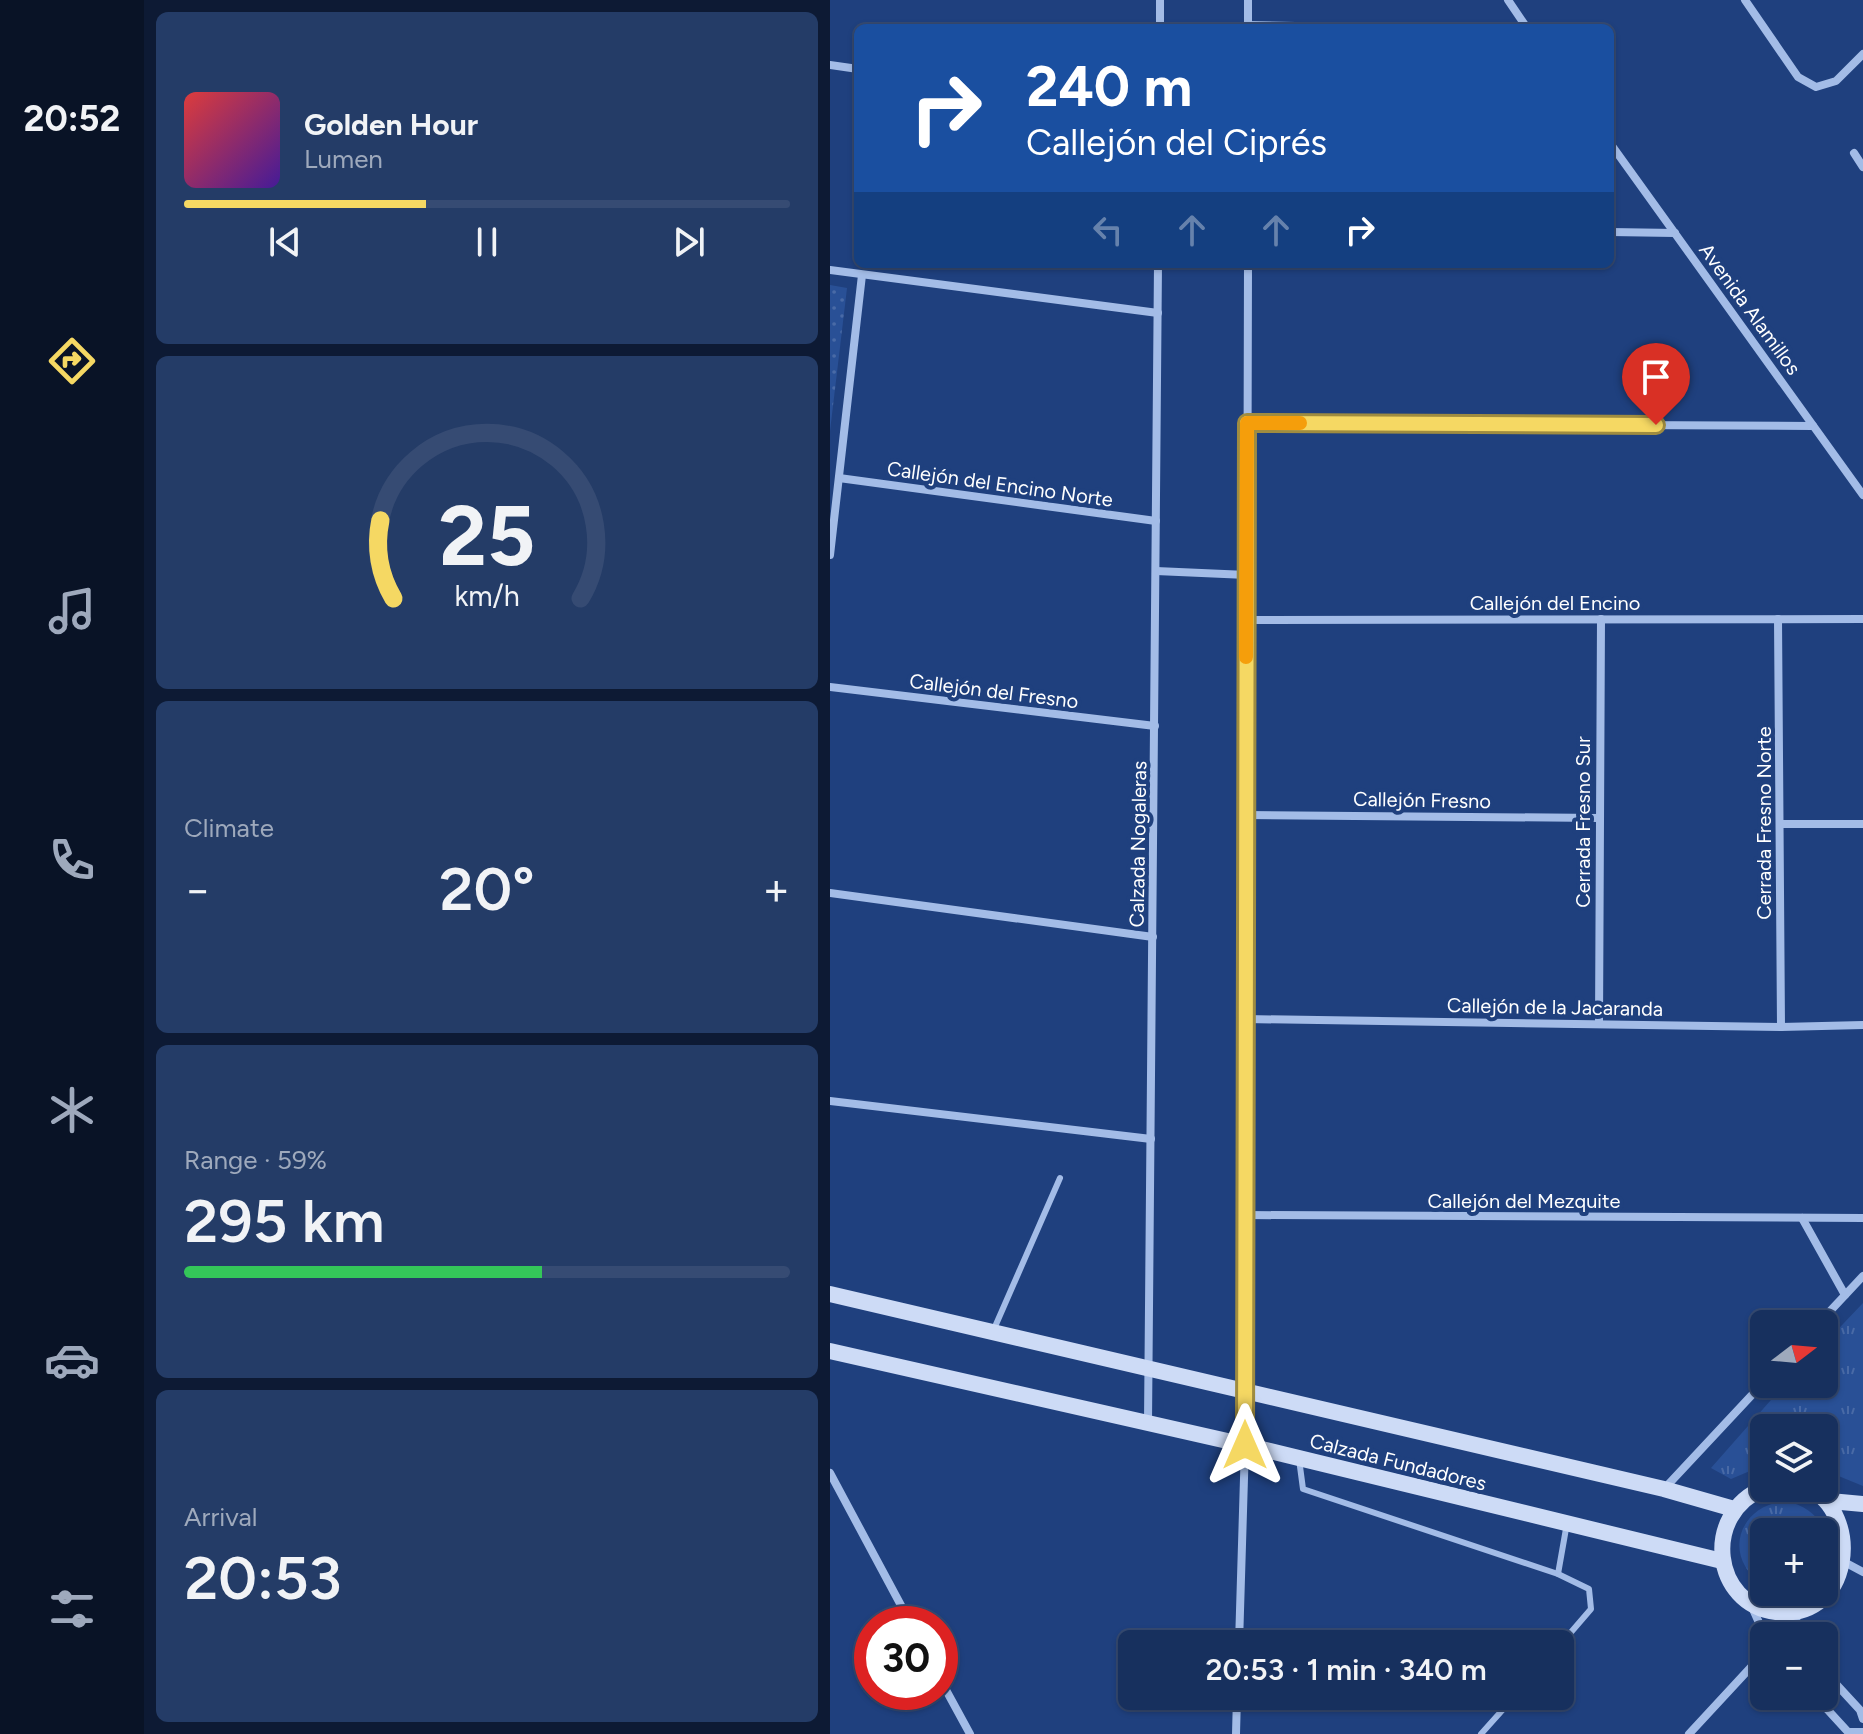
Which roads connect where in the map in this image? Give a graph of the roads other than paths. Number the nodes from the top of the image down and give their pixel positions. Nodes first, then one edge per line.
1 (1160, 0) edge
2 (1248, 0) edge
3 (1508, 0) edge
4 (1745, 0) edge
5 (1160, 24) edge
6 (1248, 24) edge
7 (1524, 24) edge
8 (1863, 54) edge
9 (830, 65) edge
10 (854, 68) edge
11 (1614, 149) edge
12 (1854, 153) dead end
13 (1863, 167) edge
14 (1614, 232) edge
15 (1675, 233) junction
16 (1158, 268) edge
17 (1248, 268) edge
18 (830, 270) edge
19 (862, 275) junction
20 (1158, 313) junction
21 (1247, 423) junction
22 (1813, 426) junction
23 (839, 478) junction
24 (1863, 495) edge
25 (1156, 521) junction
26 (830, 555) edge
27 (1156, 571) junction
28 (1247, 575) junction
29 (1601, 619) junction
30 (1778, 619) junction
31 (1863, 619) edge
32 (1247, 620) junction
33 (830, 687) edge
34 (1155, 726) junction
35 (1245, 815) junction
36 (1599, 818) junction
37 (1780, 824) junction
38 (1863, 824) edge
39 (830, 893) edge
40 (1153, 937) junction
41 (1246, 1019) junction
42 (1599, 1024) junction
43 (1863, 1025) edge
44 (1781, 1027) junction
45 (830, 1101) edge
46 (1151, 1139) junction
47 (1060, 1178) dead end
48 (1246, 1215) junction
49 (1802, 1218) junction
50 (1863, 1218) edge
51 (1863, 1276) edge
52 (830, 1294) edge
53 (1845, 1295) junction
54 (1831, 1310) edge
55 (992, 1332) junction
56 (830, 1351) edge
57 (1148, 1369) junction
58 (1246, 1391) junction
59 (1750, 1397) edge
60 (1148, 1423) junction
61 (1245, 1445) junction
62 (1299, 1459) junction
63 (830, 1473) edge
64 (1664, 1489) junction
65 (1750, 1494) edge
66 (1831, 1502) edge
67 (1838, 1502) edge
68 (1863, 1504) edge
69 (1734, 1509) junction
70 (1567, 1523) junction
71 (1856, 1560) edge
72 (1722, 1561) junction
73 (1558, 1574) junction
74 (1750, 1603) edge
75 (901, 1606) edge
76 (1758, 1606) edge
77 (1803, 1611) junction
78 (1775, 1612) junction
79 (1780, 1622) edge
80 (1794, 1622) edge
81 (1239, 1630) edge
82 (1573, 1630) edge
83 (1750, 1668) edge
84 (1838, 1686) edge
85 (957, 1710) edge
86 (1237, 1710) edge
87 (1502, 1710) edge
88 (1828, 1710) edge
89 (1863, 1719) edge
90 (1863, 1732) edge
91 (970, 1734) edge
92 (1236, 1734) edge
93 (1481, 1734) edge
94 (1689, 1734) edge

1 - 5 street
2 - 6 street
3 - 7 street
4 - 8 street
9 - 10 street
11 - 15 street, Avenida Alamillos
12 - 13 street
14 - 15 street
15 - 22 street, Avenida Alamillos
16 - 20 street, Calzada Nogaleras
17 - 21 street
18 - 19 street
19 - 20 street
19 - 23 street
20 - 25 street, Calzada Nogaleras
21 - 22 street
21 - 28 street
22 - 24 street, Avenida Alamillos
23 - 25 street, Callejón del Encino Norte
23 - 26 street
25 - 27 street, Calzada Nogaleras
27 - 28 street
27 - 34 street, Calzada Nogaleras
28 - 32 street
29 - 30 street, Callejón del Encino
29 - 32 street, Callejón del Encino
29 - 36 street, Cerrada Fresno Sur
30 - 31 street, Callejón del Encino
30 - 37 street, Cerrada Fresno Norte
32 - 35 street
33 - 34 street, Callejón del Fresno
34 - 40 street, Calzada Nogaleras
35 - 36 street, Callejón Fresno
35 - 41 street
36 - 42 street, Cerrada Fresno Sur
37 - 38 street
37 - 44 street, Cerrada Fresno Norte
39 - 40 street
40 - 46 street, Calzada Nogaleras
41 - 42 street, Callejón de la Jacaranda
41 - 48 street
42 - 44 street, Callejón de la Jacaranda
43 - 44 street, Callejón de la Jacaranda
45 - 46 street
46 - 57 street, Calzada Nogaleras
47 - 55 lane
48 - 49 street, Callejón del Mezquite
48 - 58 street
49 - 50 street, Callejón del Mezquite
49 - 53 street
51 - 53 street
52 - 55 main road, Calzada Fundadores
53 - 54 street
55 - 57 main road, Calzada Fundadores
56 - 60 main road, Calzada Fundadores
57 - 58 main road, Calzada Fundadores
57 - 60 street, Calzada Nogaleras
58 - 61 street
58 - 64 main road, Calzada Fundadores
59 - 64 street
60 - 61 main road, Calzada Fundadores
61 - 62 main road, Calzada Fundadores
61 - 81 street
62 - 70 main road, Calzada Fundadores
62 - 73 lane
63 - 75 street
64 - 69 main road, Calzada Fundadores
65 - 69 main road
66 - 71 main road
67 - 68 main road
69 - 72 main road
70 - 72 main road, Calzada Fundadores
70 - 73 lane
71 - 77 main road
72 - 74 main road
73 - 82 lane
76 - 78 main road
77 - 78 main road
77 - 80 street
78 - 79 street
83 - 94 street
84 - 89 street
85 - 91 street
86 - 92 street
87 - 93 lane
88 - 90 street

